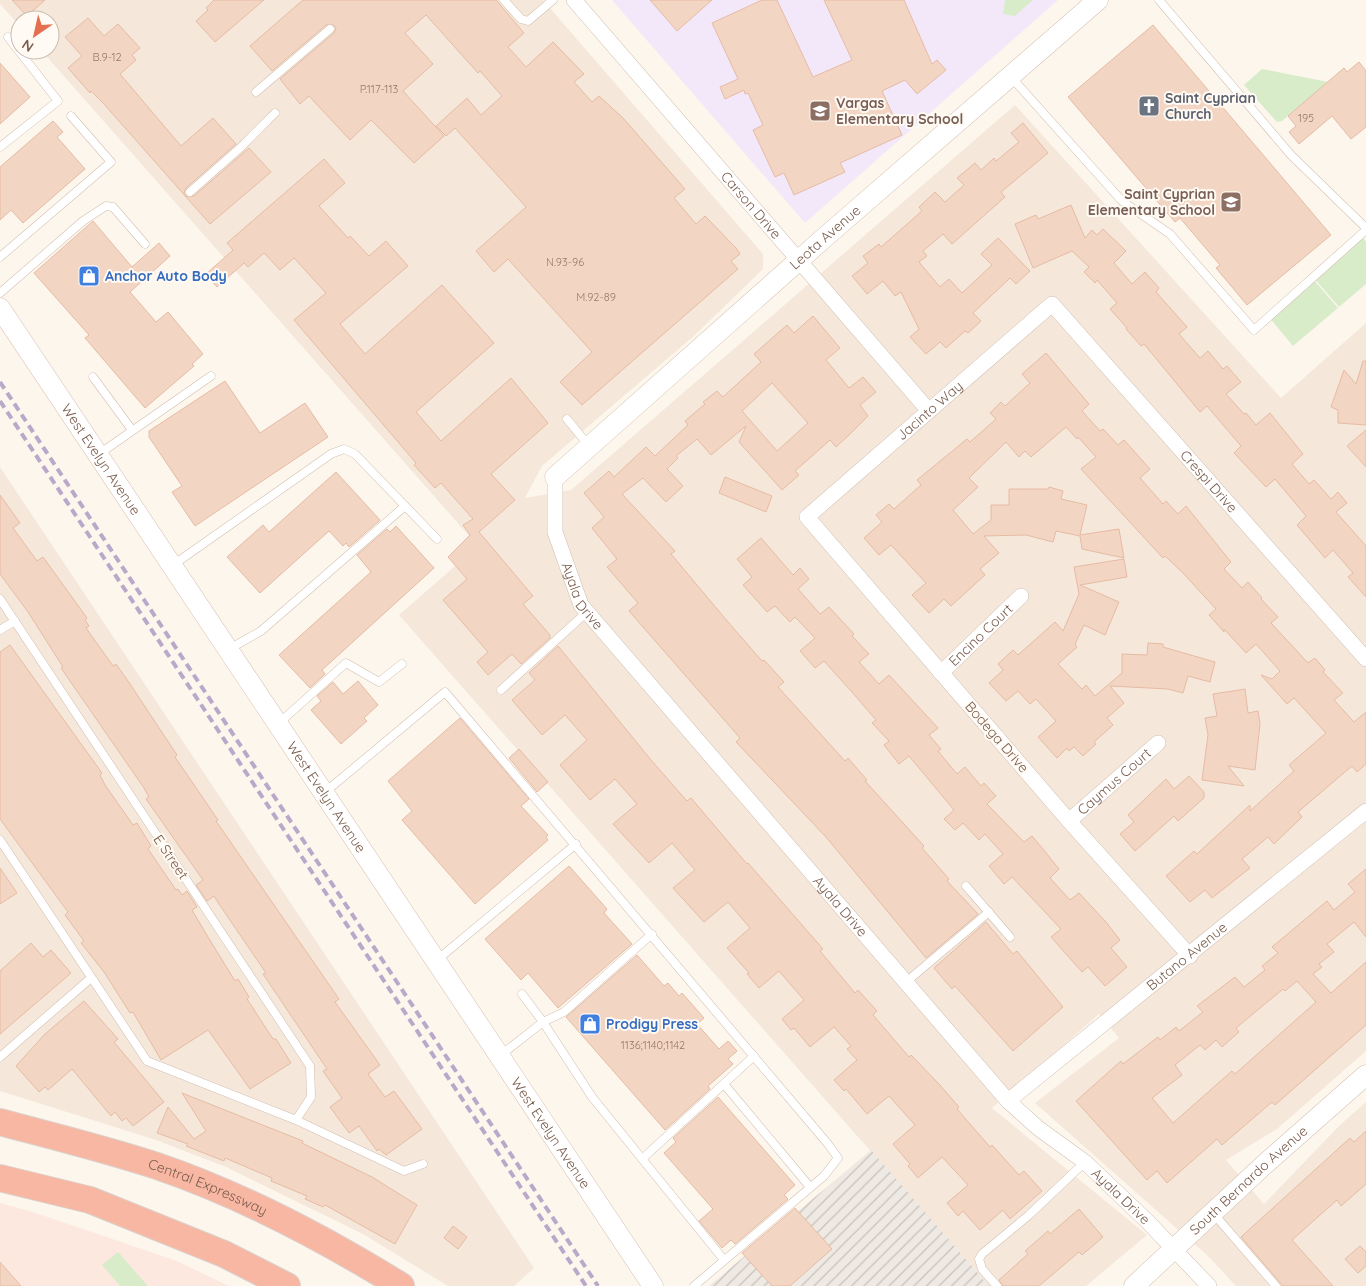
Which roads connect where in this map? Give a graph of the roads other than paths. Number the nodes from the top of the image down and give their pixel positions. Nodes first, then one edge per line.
1 (504, 0) edge
2 (553, 0) edge
3 (574, 0) edge
4 (1098, 0) edge
5 (1159, 0) edge
6 (330, 29) dead end
7 (8, 37) dead end
8 (1010, 75) junction
9 (256, 92) dead end
10 (275, 112) dead end
11 (71, 116) dead end
12 (0, 147) edge
13 (190, 192) dead end
14 (1366, 229) edge
15 (145, 244) dead end
16 (0, 257) edge
17 (798, 261) junction
18 (0, 292) edge
19 (1052, 304) joint
20 (0, 308) edge
21 (210, 376) dead end
22 (93, 377) dead end
23 (929, 411) junction
24 (567, 419) dead end
25 (132, 430) junction
26 (590, 447) junction
27 (97, 455) junction
28 (555, 477) joint
29 (406, 506) junction
30 (807, 517) joint
31 (436, 539) dead end
32 (172, 566) junction
33 (1021, 596) dead end
34 (0, 599) edge
35 (587, 612) junction
36 (15, 620) junction
37 (0, 630) edge
38 (228, 650) junction
39 (1366, 659) edge
40 (402, 664) dead end
41 (941, 672) junction
42 (502, 690) dead end
43 (277, 724) junction
44 (1158, 743) dead end
45 (323, 793) junction
46 (1366, 811) edge
47 (1069, 821) junction
48 (0, 840) edge
49 (576, 844) junction
50 (966, 886) dead end
51 (989, 912) junction
52 (652, 934) junction
53 (1010, 937) dead end
54 (1190, 956) junction
55 (436, 962) junction
56 (91, 978) junction
57 (906, 982) junction
58 (522, 994) dead end
59 (543, 1022) junction
60 (499, 1056) junction
61 (754, 1056) junction
62 (0, 1057) edge
63 (1366, 1075) edge
64 (724, 1084) junction
65 (1008, 1101) junction
66 (296, 1120) junction
67 (0, 1122) edge
68 (642, 1159) junction
69 (1085, 1162) junction
70 (423, 1164) dead end
71 (0, 1178) edge
72 (810, 1187) junction
73 (1213, 1213) junction
74 (1176, 1249) junction
75 (724, 1260) junction
76 (287, 1286) edge
77 (401, 1286) edge
78 (653, 1286) edge
79 (694, 1286) edge
80 (997, 1286) edge
81 (1134, 1286) edge
82 (1209, 1286) edge
83 (1276, 1286) edge

1 - 2 lane
3 - 17 street, Carson Drive
4 - 8 main road, Leota Avenue
5 - 14 lane
6 - 9 lane
7 - 12 lane
8 - 14 lane
8 - 17 main road, Leota Avenue
10 - 13 lane
11 - 16 lane
15 - 18 lane
17 - 23 street, Carson Drive
17 - 26 main road, Leota Avenue
19 - 23 street, Jacinto Way
19 - 39 street, Crespi Drive
20 - 27 main road, West Evelyn Avenue
21 - 25 lane
22 - 25 lane
23 - 30 street, Jacinto Way
24 - 26 lane
25 - 27 lane
26 - 28 main road, Leota Avenue
27 - 32 main road, West Evelyn Avenue
28 - 35 street, Ayala Drive
29 - 31 lane
29 - 32 lane
29 - 38 lane
30 - 41 street, Bodega Drive
32 - 38 main road, West Evelyn Avenue
33 - 41 street, Encino Court
34 - 36 lane, E Street
35 - 42 lane
35 - 57 street, Ayala Drive
36 - 37 lane
36 - 66 lane, E Street
38 - 43 main road, West Evelyn Avenue
40 - 43 lane
41 - 47 street, Bodega Drive
43 - 45 main road, West Evelyn Avenue
44 - 47 street, Caymus Court
45 - 49 lane
45 - 55 main road, West Evelyn Avenue
46 - 54 street, Butano Avenue
47 - 54 street, Bodega Drive
48 - 56 lane
49 - 52 lane
49 - 55 lane
50 - 51 lane
51 - 53 lane
51 - 57 lane
52 - 59 lane
52 - 61 lane
54 - 65 street, Butano Avenue
55 - 60 main road, West Evelyn Avenue
56 - 62 lane
56 - 66 lane
57 - 65 street, Ayala Drive
58 - 59 lane
59 - 60 lane
59 - 68 lane
60 - 78 main road, West Evelyn Avenue
61 - 64 lane
61 - 72 lane
63 - 73 main road, South Bernardo Avenue
64 - 68 lane
64 - 72 lane
65 - 69 street, Ayala Drive
66 - 70 lane
67 - 77 highway, Central Expressway
68 - 75 lane
69 - 74 street, Ayala Drive
69 - 80 lane
71 - 76 highway
72 - 75 lane
73 - 74 main road, South Bernardo Avenue
73 - 83 lane
74 - 81 main road, South Bernardo Avenue
74 - 82 street, Ayala Drive
75 - 79 lane

